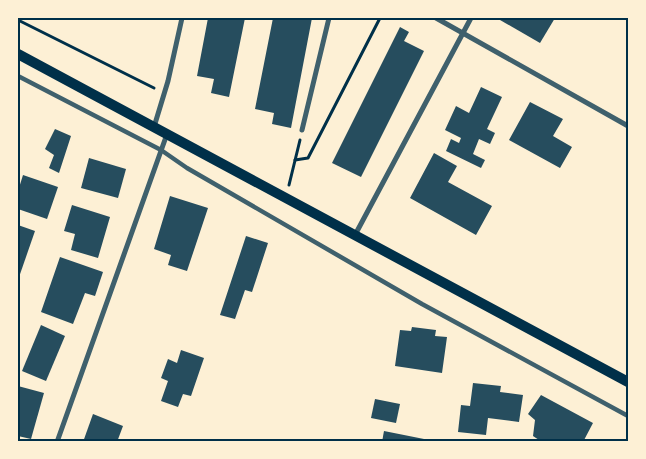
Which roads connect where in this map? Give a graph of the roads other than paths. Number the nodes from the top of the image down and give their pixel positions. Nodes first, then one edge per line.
1 (182, 18) edge
2 (329, 18) edge
3 (436, 18) edge
4 (471, 18) edge
5 (463, 33) junction
6 (18, 54) edge
7 (18, 76) edge
8 (628, 126) edge
9 (154, 127) junction
10 (302, 130) road end
11 (167, 134) junction
12 (161, 150) junction
13 (355, 235) junction
14 (628, 382) edge
15 (628, 416) edge
16 (57, 442) edge

1 - 9 street
2 - 10 street
3 - 5 street
4 - 5 street
5 - 8 street
5 - 13 street
6 - 9 main road
7 - 12 street
9 - 11 main road
11 - 12 street
11 - 13 main road
12 - 15 street
12 - 16 street
13 - 14 main road

